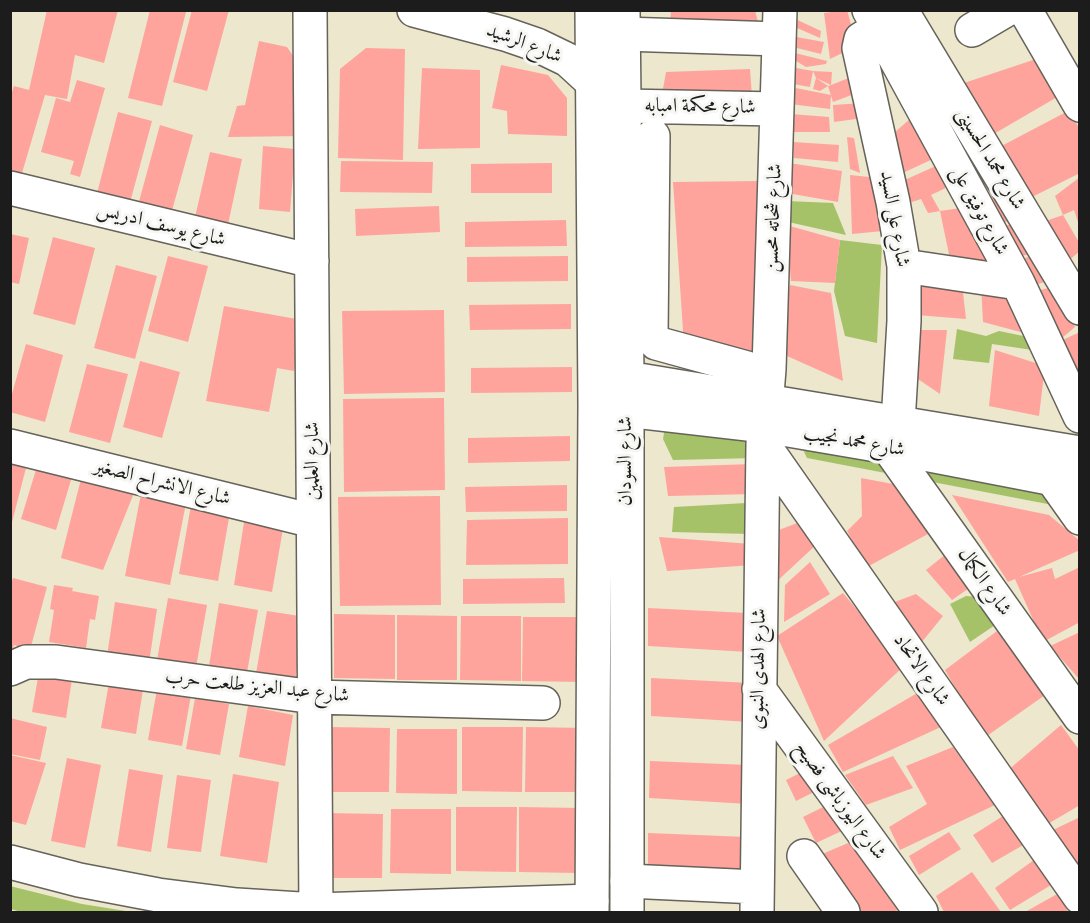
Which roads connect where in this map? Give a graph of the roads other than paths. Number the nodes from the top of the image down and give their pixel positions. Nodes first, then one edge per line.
1 (310, 10) edge
2 (414, 10) edge
3 (592, 10) edge
4 (1006, 10) edge
5 (1026, 10) edge
6 (883, 16) edge
7 (623, 22) edge
8 (780, 25) edge
9 (972, 30) dead end
10 (592, 81) junction
11 (1080, 105) edge
12 (624, 106) junction
13 (777, 109) junction
14 (653, 136) dead end
15 (10, 188) edge
16 (638, 227) junction
17 (312, 261) junction
18 (904, 266) junction
19 (1018, 283) junction
20 (1080, 308) edge
21 (716, 360) junction
22 (747, 368) dead end
23 (710, 392) junction
24 (627, 394) junction
25 (1080, 416) edge
26 (765, 424) junction
27 (893, 435) junction
28 (10, 446) edge
29 (1080, 453) edge
30 (1066, 482) edge
31 (1080, 518) edge
32 (313, 520) junction
33 (10, 669) edge
34 (759, 689) junction
35 (314, 697) junction
36 (543, 703) dead end
37 (1080, 717) edge
38 (804, 856) dead end
39 (10, 862) edge
40 (627, 897) edge
41 (1080, 897) edge
42 (757, 900) edge
43 (592, 907) edge
44 (316, 911) edge
45 (843, 912) edge
46 (921, 912) edge

1 - 17 street, شارع العلمين
2 - 10 street, شارع الرشيد
3 - 10 street, شارع السودان
4 - 9 street
5 - 11 street
6 - 18 street, شارع على السيد
6 - 19 street, شارع توفيق على
6 - 20 street, شارع محمد الحسينى
7 - 8 street
7 - 12 street, شارع السودان
8 - 13 street, شارع شحاته محسن
10 - 43 street, شارع السودان
12 - 13 street, شارع محكمة امبابه
12 - 16 street, شارع السودان
13 - 26 street, شارع شحاته محسن
14 - 16 street
15 - 17 street, شارع يوسف ادريس
16 - 21 street
16 - 24 street, شارع السودان
17 - 32 street, شارع العلمين
18 - 19 street
18 - 27 street, شارع على السيد
19 - 25 street, شارع توفيق على
21 - 22 street
21 - 23 street
23 - 24 street, شارع محمد نجيب
23 - 26 street, شارع محمد نجيب
24 - 26 street, شارع محمد نجيب
24 - 40 street, شارع السودان
26 - 27 street, شارع محمد نجيب
26 - 34 street, شارع الهدى النبوى
26 - 41 street, شارع الاتحاد
27 - 29 street, شارع محمد نجيب
27 - 30 street, شارع محمد نجيب
27 - 37 street, شارع الكمال
28 - 32 street, شارع الانشراح الصغير
30 - 31 street
32 - 35 street, شارع العلمين
33 - 35 street, شارع عبد العزيز طلعت حرب
34 - 42 street, شارع الهدى النبوى
34 - 46 street, شارع اليوزباشى فصيح
35 - 36 street, شارع عبد العزيز طلعت حرب
35 - 44 street, شارع العلمين
38 - 45 street
39 - 44 street
40 - 42 street
43 - 44 street

